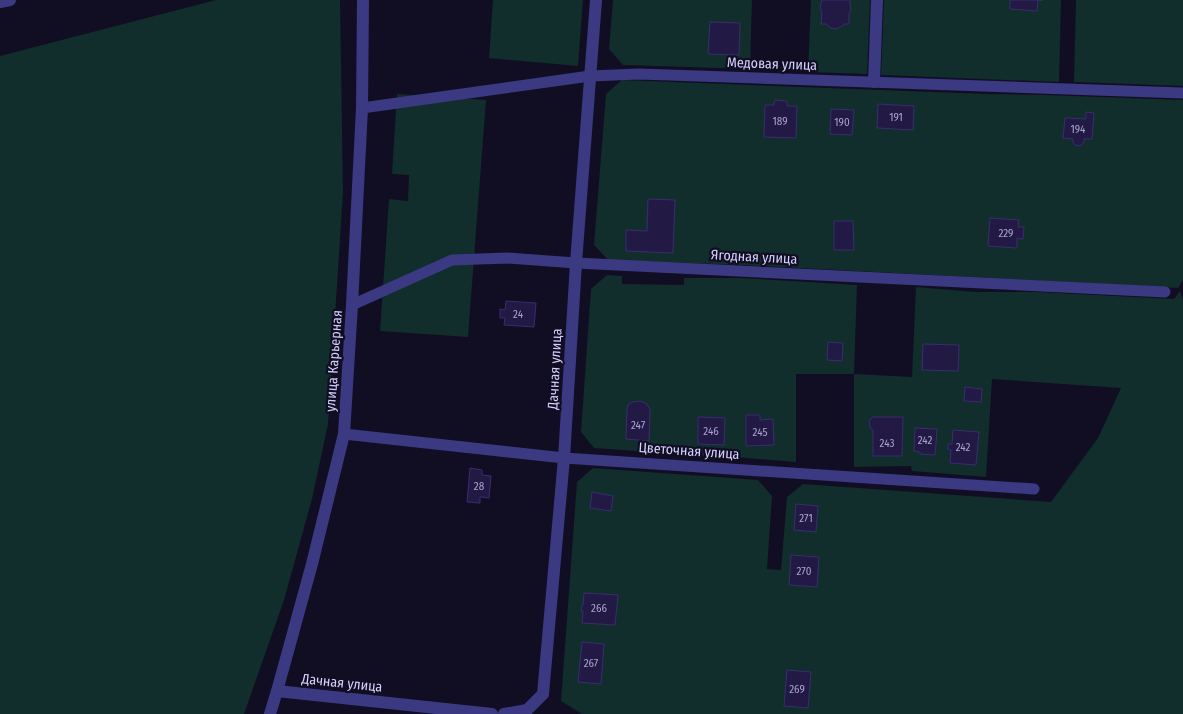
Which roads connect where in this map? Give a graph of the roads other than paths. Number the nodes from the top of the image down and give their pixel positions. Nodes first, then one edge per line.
1 (10, 0) edge
2 (363, 0) edge
3 (596, 0) edge
4 (877, 0) edge
5 (0, 2) edge
6 (590, 76) junction
7 (874, 82) junction
8 (1183, 93) edge
9 (362, 108) junction
10 (576, 264) junction
11 (1165, 292) dead end
12 (352, 305) junction
13 (344, 434) junction
14 (564, 458) junction
15 (1034, 489) dead end
16 (277, 691) junction
17 (270, 714) edge
18 (492, 714) edge
19 (504, 714) edge

1 - 5 street
2 - 9 street, улица Карьерная
3 - 6 street, Дачная улица
4 - 7 street
6 - 7 lane, Медовая улица
6 - 9 lane, Медовая улица
6 - 10 street, Дачная улица
7 - 8 lane, Медовая улица
9 - 12 street, улица Карьерная
10 - 11 lane, Ягодная улица
10 - 12 lane, Ягодная улица
10 - 14 street, Дачная улица
12 - 13 street, улица Карьерная
13 - 14 lane, Цветочная улица
13 - 16 street, улица Карьерная
14 - 15 lane, Цветочная улица
14 - 19 street, Дачная улица
16 - 17 street, улица Карьерная
16 - 18 street, Дачная улица

